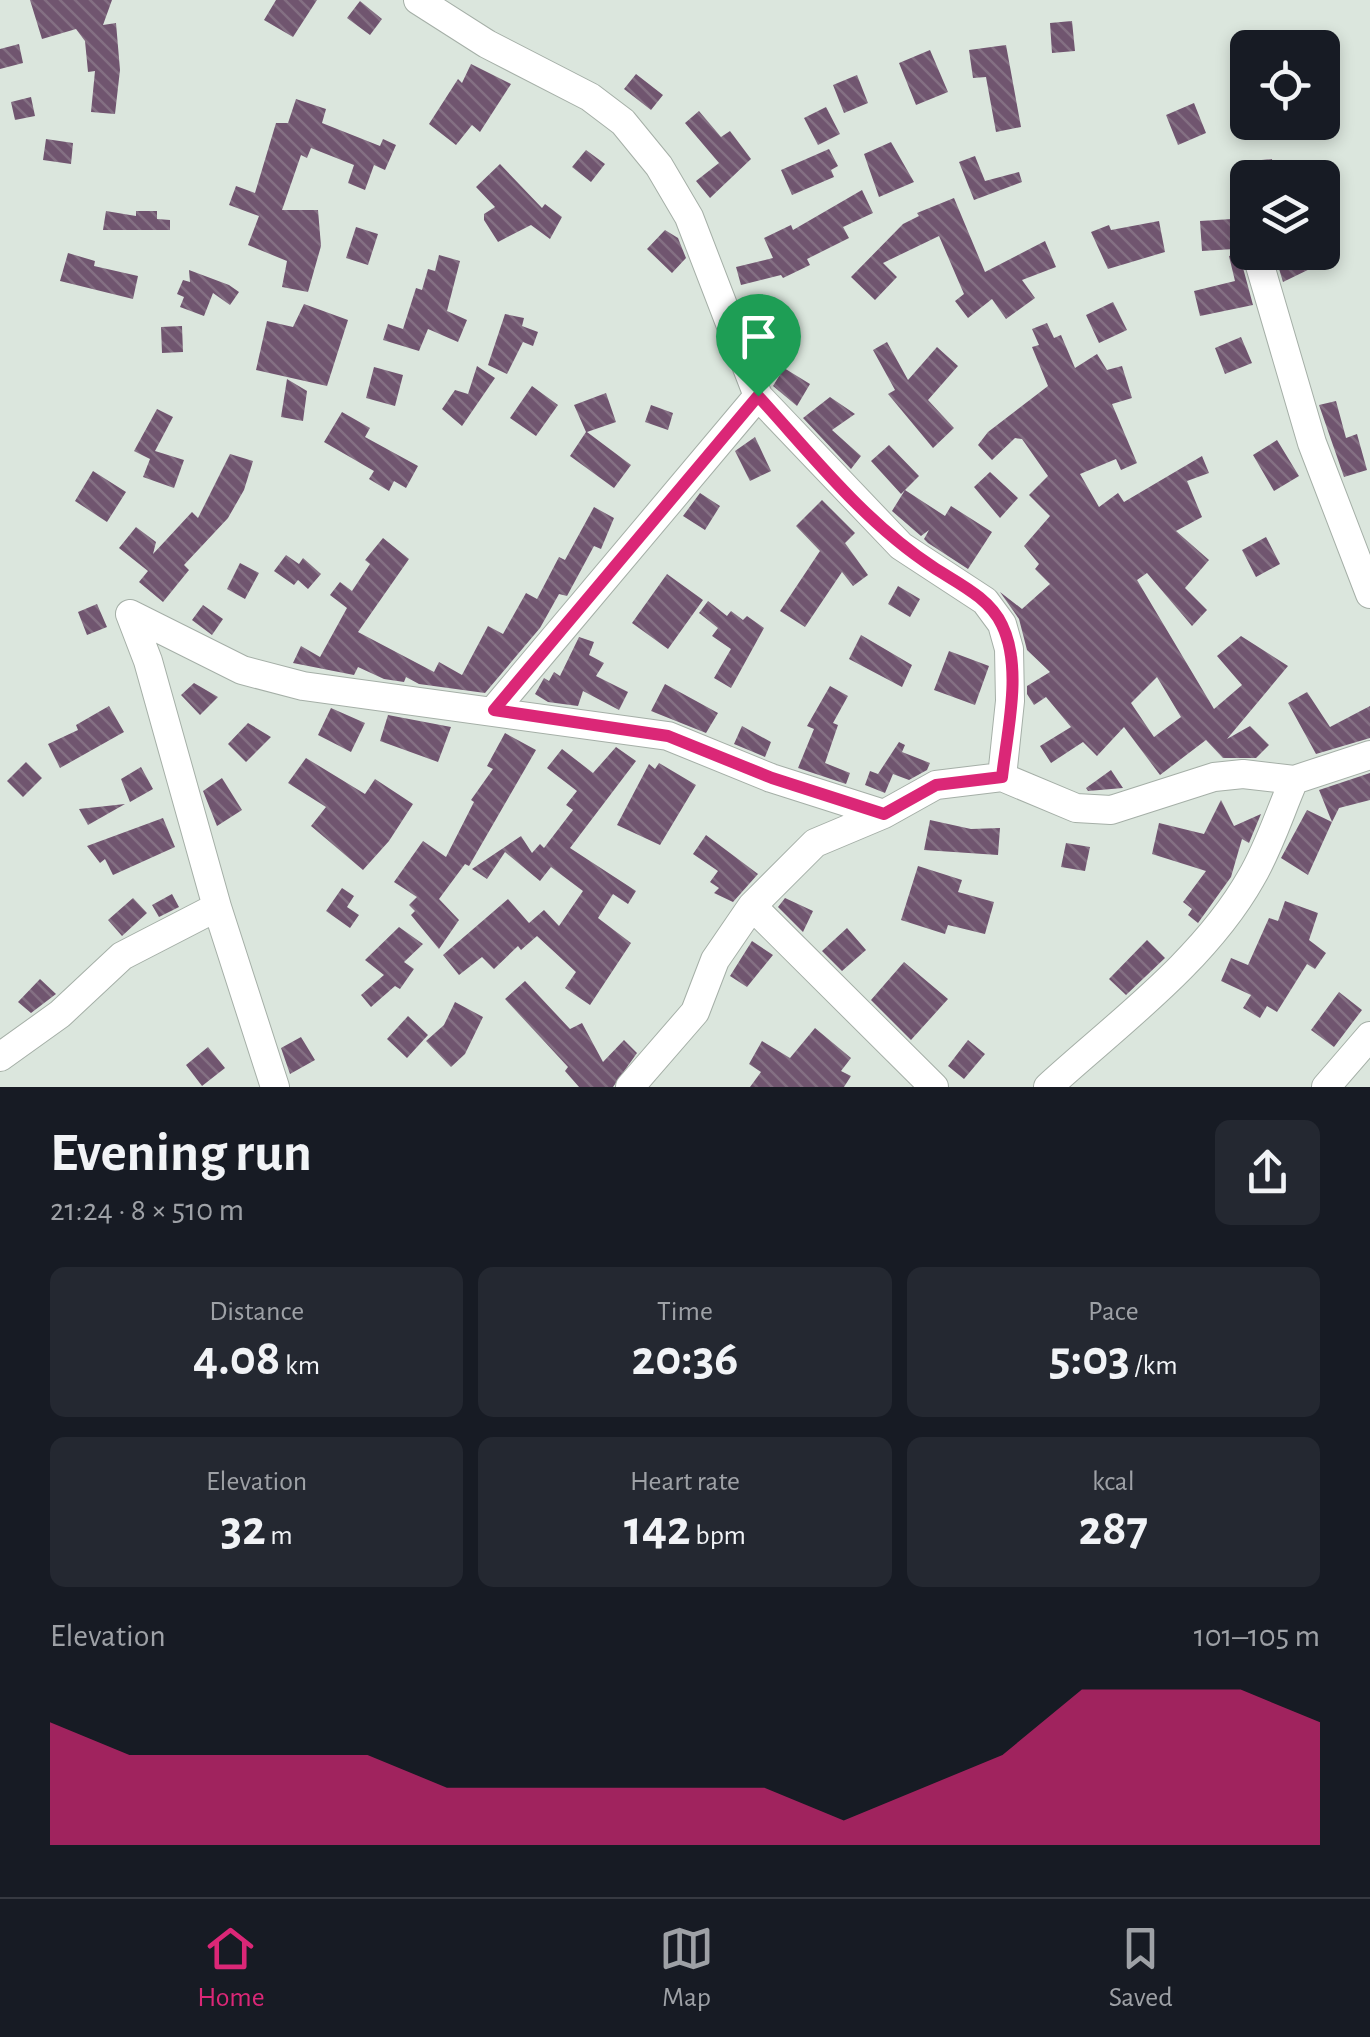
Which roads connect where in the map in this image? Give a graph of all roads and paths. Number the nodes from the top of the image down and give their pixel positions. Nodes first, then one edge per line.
1 (418, 0) edge
2 (1261, 270) edge
3 (758, 396) junction
4 (1370, 594) edge
5 (494, 710) junction
6 (1370, 756) edge
7 (1002, 777) junction
8 (1294, 780) junction
9 (884, 814) junction
10 (752, 906) junction
11 (216, 908) junction
12 (1370, 1036) edge
13 (0, 1058) edge
14 (275, 1087) edge
15 (630, 1087) edge
16 (934, 1087) edge
17 (1048, 1087) edge
18 (1326, 1087) edge

1 - 3 street
2 - 4 street
3 - 5 street
3 - 7 street
5 - 9 street
5 - 11 street
6 - 8 street
7 - 8 street
7 - 9 street
8 - 17 street
9 - 10 street
10 - 15 street
10 - 16 street
11 - 13 street
11 - 14 street
12 - 18 street

